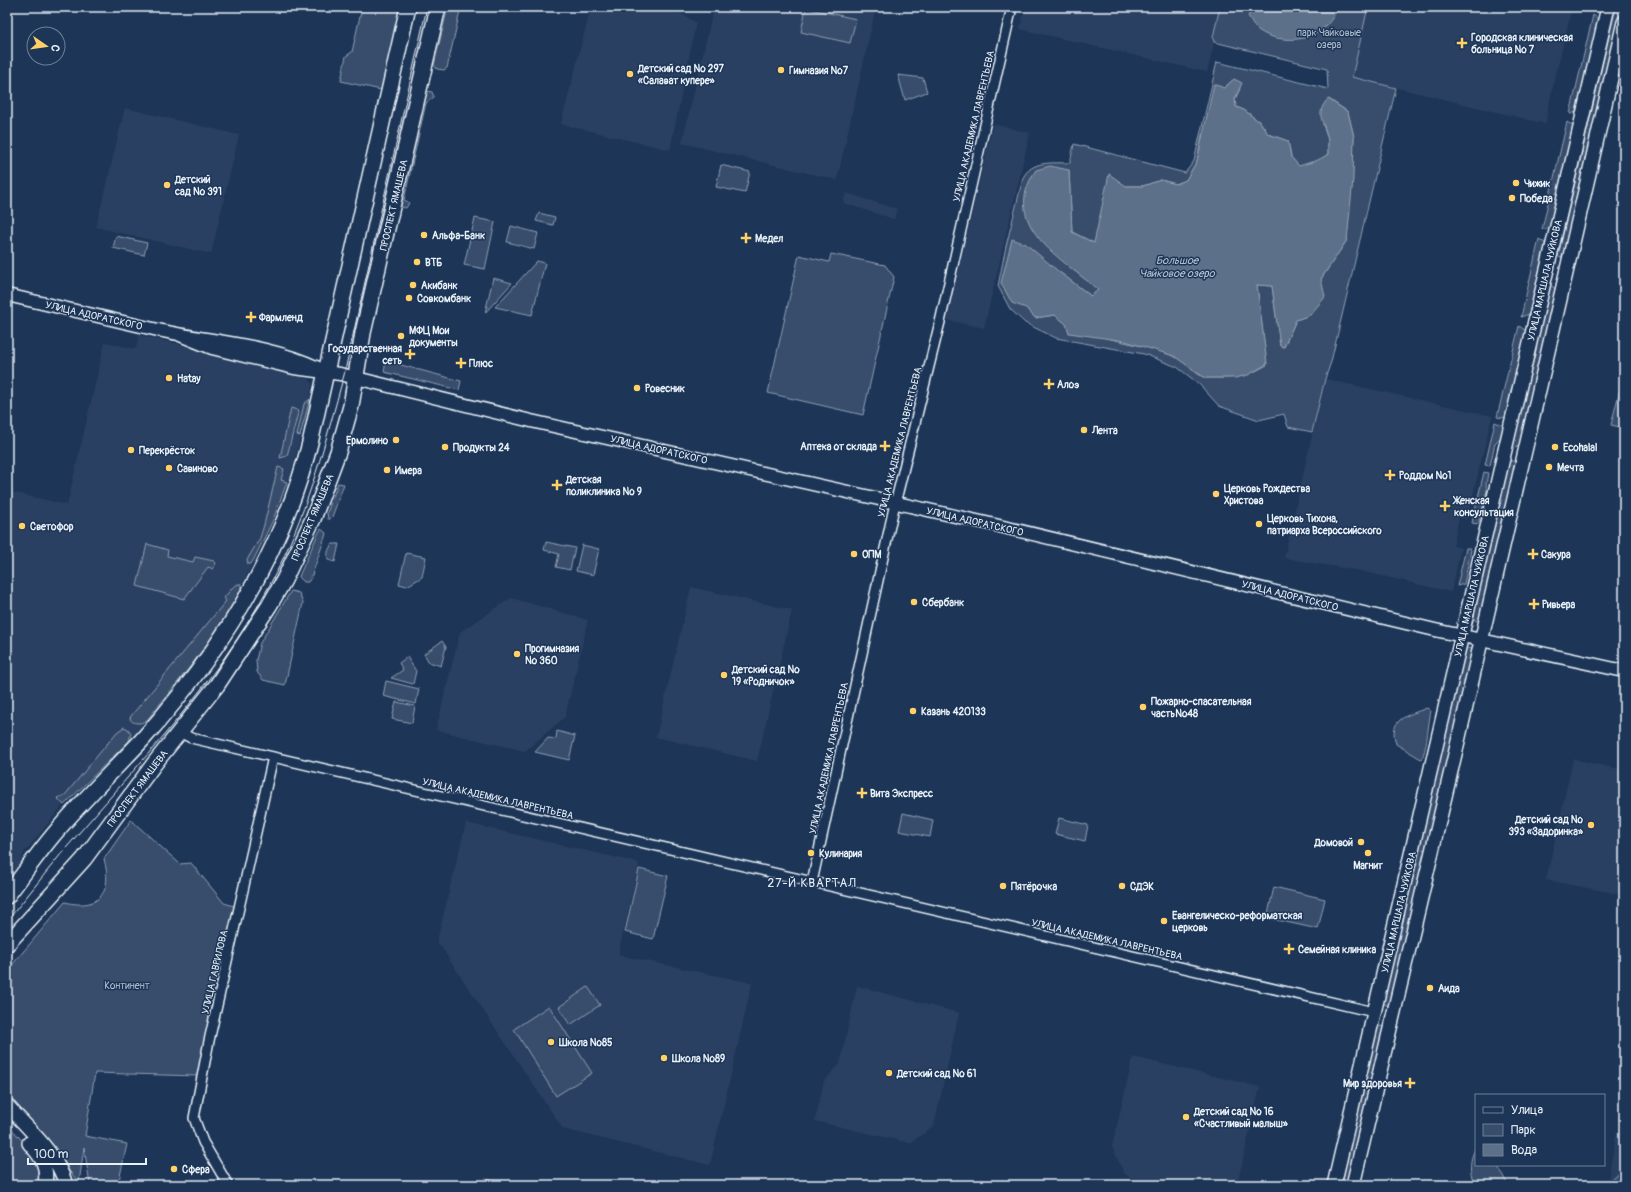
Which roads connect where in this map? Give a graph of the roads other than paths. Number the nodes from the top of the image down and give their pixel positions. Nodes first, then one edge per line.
1 (408, 7) edge
2 (438, 7) edge
3 (1012, 7) edge
4 (1608, 7) edge
5 (1624, 22) edge
6 (1544, 281) junction
7 (1563, 286) junction
8 (7, 296) edge
9 (326, 372) junction
10 (356, 378) junction
11 (1505, 451) junction
12 (1524, 455) junction
13 (895, 503) junction
14 (1462, 636) junction
15 (1481, 640) junction
16 (1624, 671) edge
17 (180, 732) junction
18 (273, 757) junction
19 (812, 882) junction
20 (7, 896) edge
21 (7, 944) edge
22 (1374, 1012) junction
23 (1392, 1016) junction
24 (7, 1105) edge
25 (7, 1118) edge
26 (45, 1185) edge
27 (66, 1185) edge
28 (228, 1185) edge
29 (1334, 1185) edge
30 (1353, 1185) edge

1 - 9 main road
2 - 10 main road, ПРОСПЕКТ ЯМАШЕВА
3 - 13 street, УЛИЦА АКАДЕМИКА ЛАВРЕНТЬЕВА
4 - 6 main road, УЛИЦА МАРШАЛА ЧУЙКОВА
5 - 7 main road, УЛИЦА МАРШАЛА ЧУЙКОВА
6 - 7 main road
6 - 11 main road, УЛИЦА МАРШАЛА ЧУЙКОВА
7 - 12 main road, УЛИЦА МАРШАЛА ЧУЙКОВА
8 - 9 street, УЛИЦА АДОРАТСКОГО
9 - 10 street, УЛИЦА АДОРАТСКОГО
9 - 20 main road
10 - 13 street, УЛИЦА АДОРАТСКОГО
10 - 17 main road, ПРОСПЕКТ ЯМАШЕВА
11 - 12 main road
11 - 14 main road, УЛИЦА МАРШАЛА ЧУЙКОВА
12 - 15 main road, УЛИЦА МАРШАЛА ЧУЙКОВА
13 - 14 street, УЛИЦА АДОРАТСКОГО
13 - 19 street, УЛИЦА АКАДЕМИКА ЛАВРЕНТЬЕВА
14 - 15 street, УЛИЦА АДОРАТСКОГО
14 - 22 main road, УЛИЦА МАРШАЛА ЧУЙКОВА
15 - 16 street, УЛИЦА АДОРАТСКОГО
15 - 23 main road, УЛИЦА МАРШАЛА ЧУЙКОВА
17 - 18 street, УЛИЦА АКАДЕМИКА ЛАВРЕНТЬЕВА
17 - 21 main road, ПРОСПЕКТ ЯМАШЕВА
18 - 19 street, УЛИЦА АКАДЕМИКА ЛАВРЕНТЬЕВА
18 - 28 street, УЛИЦА ГАВРИЛОВА
19 - 22 street, УЛИЦА АКАДЕМИКА ЛАВРЕНТЬЕВА
22 - 23 main road
22 - 29 main road, УЛИЦА МАРШАЛА ЧУЙКОВА
23 - 30 main road, УЛИЦА МАРШАЛА ЧУЙКОВА
24 - 27 main road
25 - 26 main road

